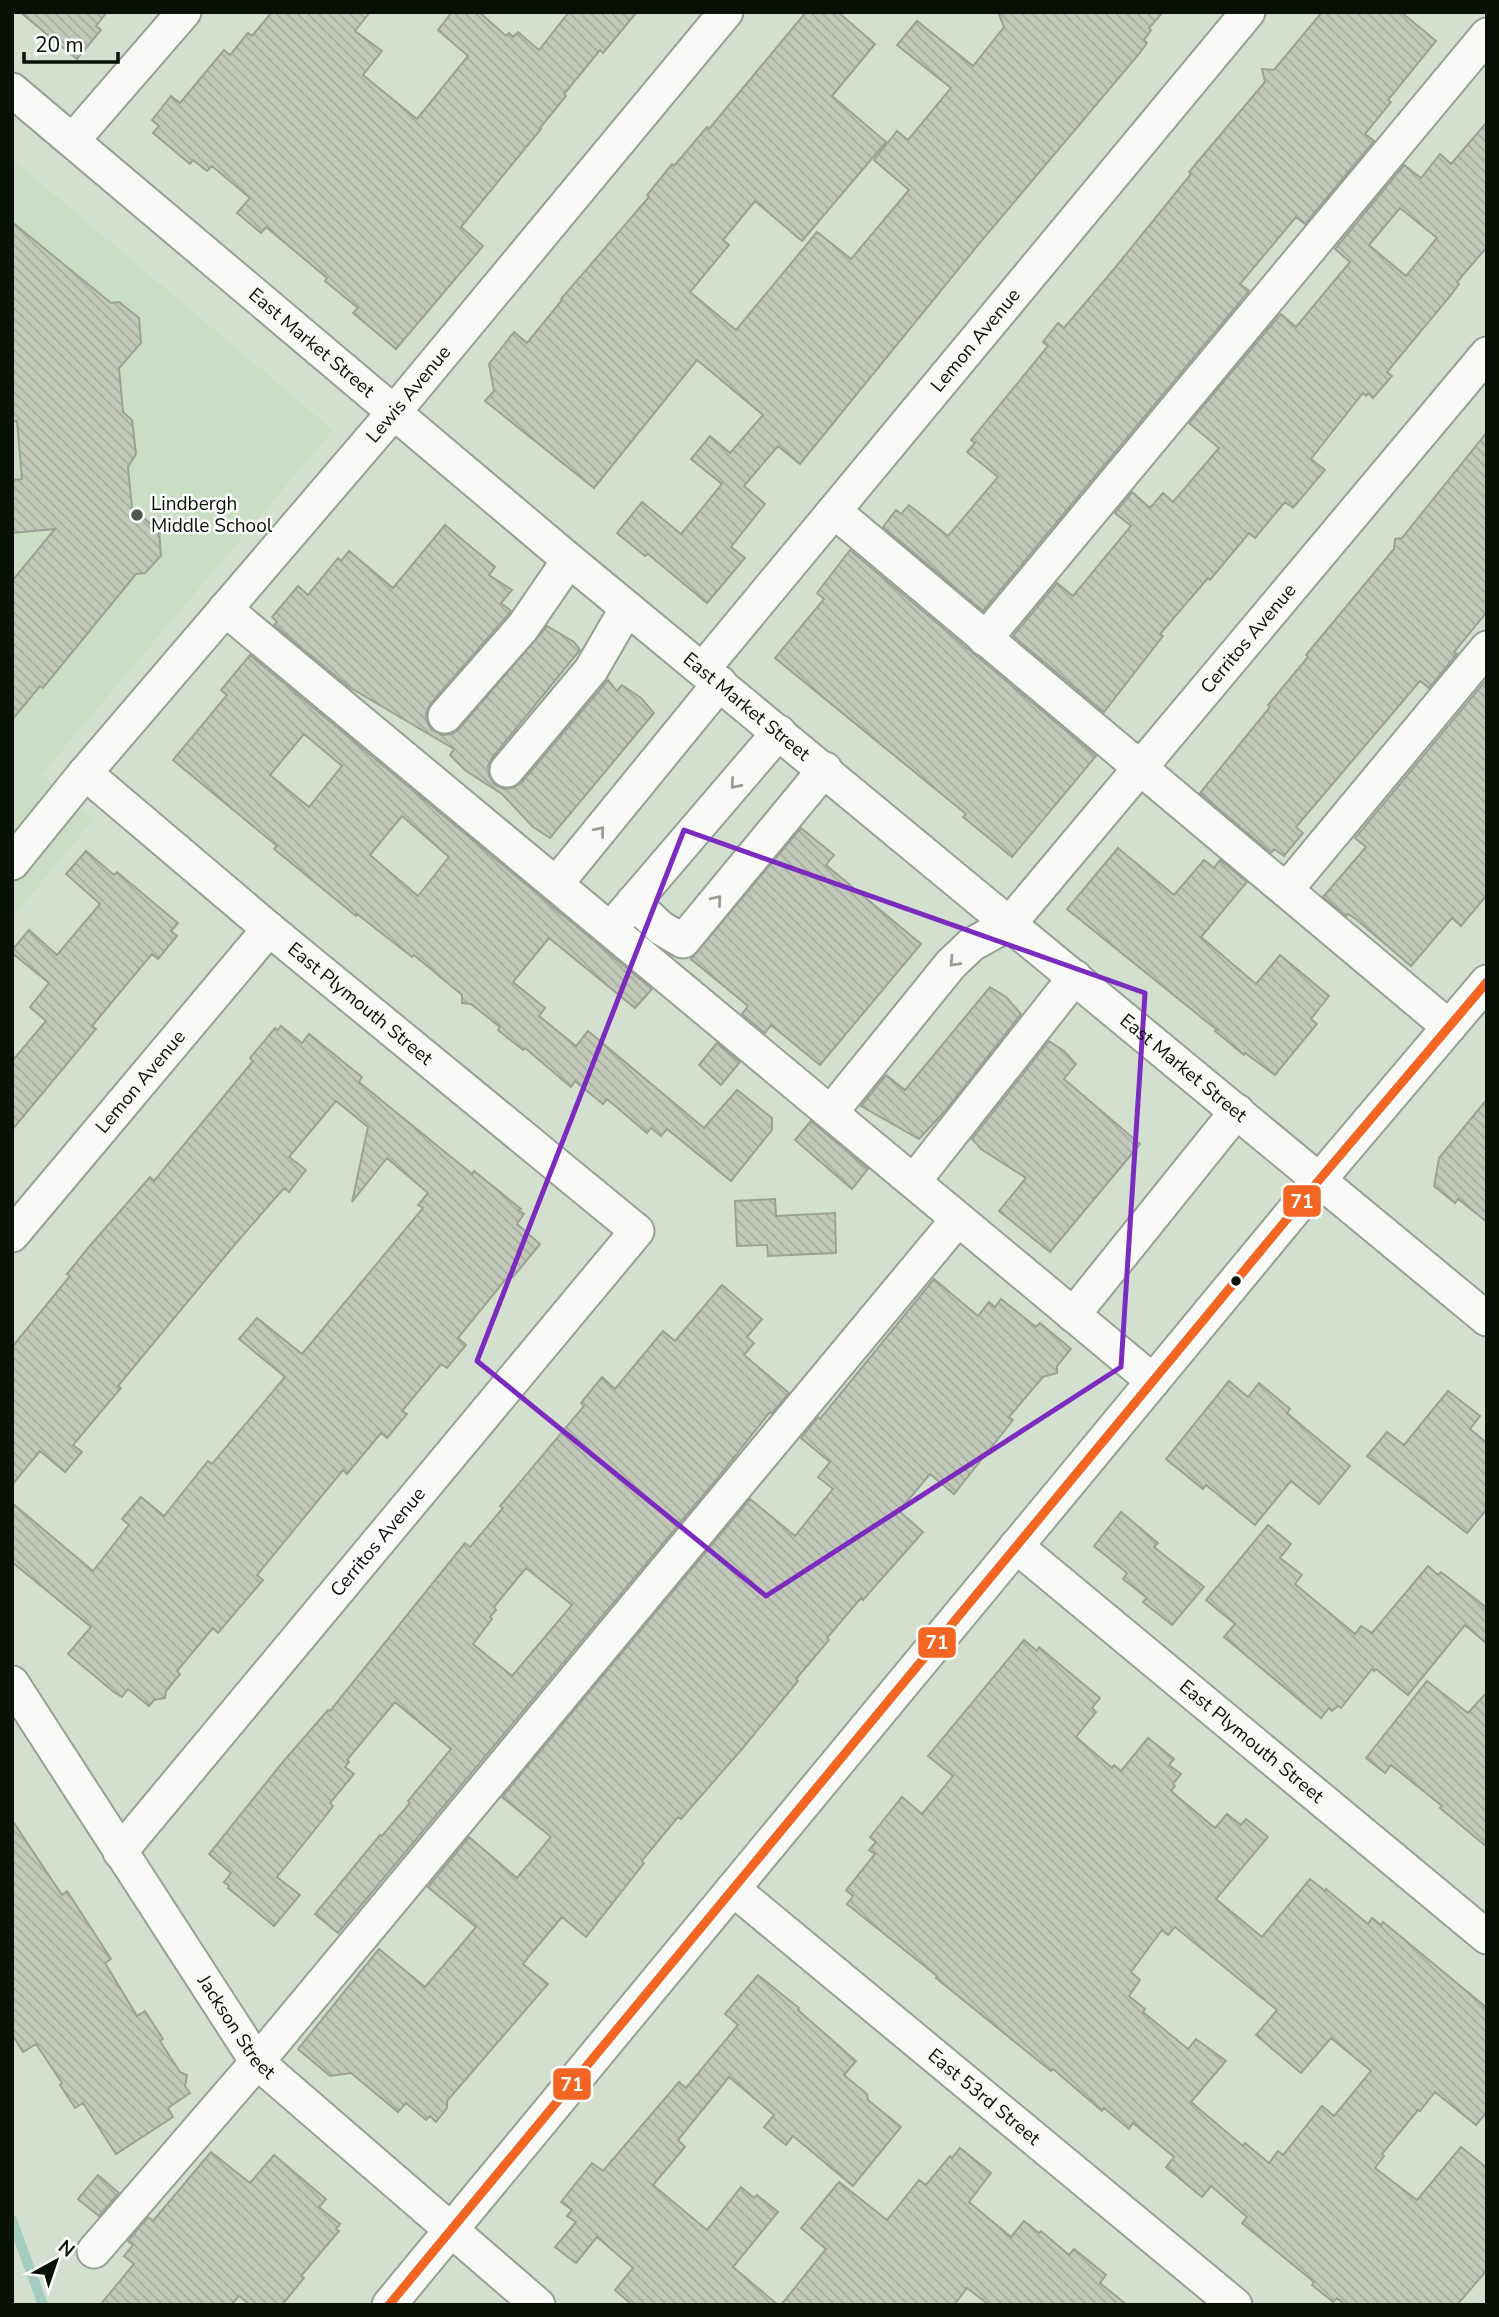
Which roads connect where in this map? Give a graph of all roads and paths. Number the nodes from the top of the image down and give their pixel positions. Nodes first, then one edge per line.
1 (184, 12) edge
2 (726, 12) edge
3 (1248, 12) edge
4 (1475, 12) edge
5 (1487, 22) edge
6 (1487, 34) edge
7 (12, 90) edge
8 (74, 140) junction
9 (1487, 355) edge
10 (394, 411) junction
11 (834, 511) junction
12 (569, 560) junction
13 (225, 608) junction
14 (627, 608) junction
15 (985, 639) junction
16 (1487, 648) edge
17 (711, 676) junction
18 (445, 716) dead end
19 (779, 732) junction
20 (1139, 768) junction
21 (825, 769) junction
22 (507, 770) dead end
23 (85, 773) junction
24 (12, 863) edge
25 (556, 884) junction
26 (1286, 890) junction
27 (633, 902) junction
28 (1010, 923) junction
29 (269, 929) junction
30 (611, 929) junction
31 (683, 941) junction
32 (660, 970) junction
33 (1075, 977) junction
34 (1487, 982) edge
35 (1449, 1027) junction
36 (1237, 1111) junction
37 (831, 1112) junction
38 (1320, 1179) junction
39 (914, 1181) junction
40 (958, 1219) junction
41 (637, 1231) joint
42 (12, 1235) edge
43 (1073, 1315) junction
44 (1487, 1319) edge
45 (1153, 1381) junction
46 (1016, 1546) junction
47 (12, 1683) edge
48 (120, 1852) junction
49 (733, 1889) junction
50 (1487, 1937) edge
51 (257, 2062) junction
52 (451, 2231) junction
53 (94, 2251) dead end
54 (388, 2305) edge
55 (538, 2305) edge
56 (1236, 2305) edge

1 - 8 street
2 - 10 street, Lewis Avenue
3 - 11 street, Lemon Avenue
4 - 5 street
6 - 15 street
7 - 8 street, East Market Street
8 - 10 street, East Market Street
9 - 20 street, Cerritos Avenue
10 - 12 street, East Market Street
10 - 13 street, Lewis Avenue
11 - 15 street
11 - 17 street, Lemon Avenue
12 - 14 street, East Market Street
12 - 18 street
13 - 23 street, Lewis Avenue
13 - 25 street
14 - 17 street, East Market Street
14 - 22 street
15 - 20 street
16 - 26 street
17 - 19 street, East Market Street
25 -> 17 street, Lemon Avenue
19 - 21 street, East Market Street
19 -> 27 street
20 - 26 street
20 - 28 street, Cerritos Avenue
21 - 28 street, East Market Street
31 -> 21 street
23 - 24 street, Lewis Avenue
23 - 29 street, East Plymouth Street
25 - 30 street
26 - 35 street
27 - 30 street
27 - 31 street
28 - 33 street, East Market Street
28 -> 37 street
29 - 41 street, East Plymouth Street
29 - 42 street, Lemon Avenue
30 - 32 street
31 - 32 street
32 - 37 street
33 - 36 street, East Market Street
33 - 39 street
34 - 35 street
35 - 38 street
36 - 38 street, East Market Street
36 - 43 street
37 - 39 street
38 - 44 street, East Market Street
38 - 45 street
39 - 40 street
40 - 43 street
40 - 51 street
41 - 48 street, Cerritos Avenue
43 - 45 street
45 - 46 street
46 - 49 street
46 - 50 street, East Plymouth Street
47 - 48 street, Jackson Street
48 - 51 street, Jackson Street
49 - 52 street
49 - 56 street, East 53rd Street
51 - 52 street, Jackson Street
51 - 53 street
52 - 54 street
52 - 55 street, Jackson Street

